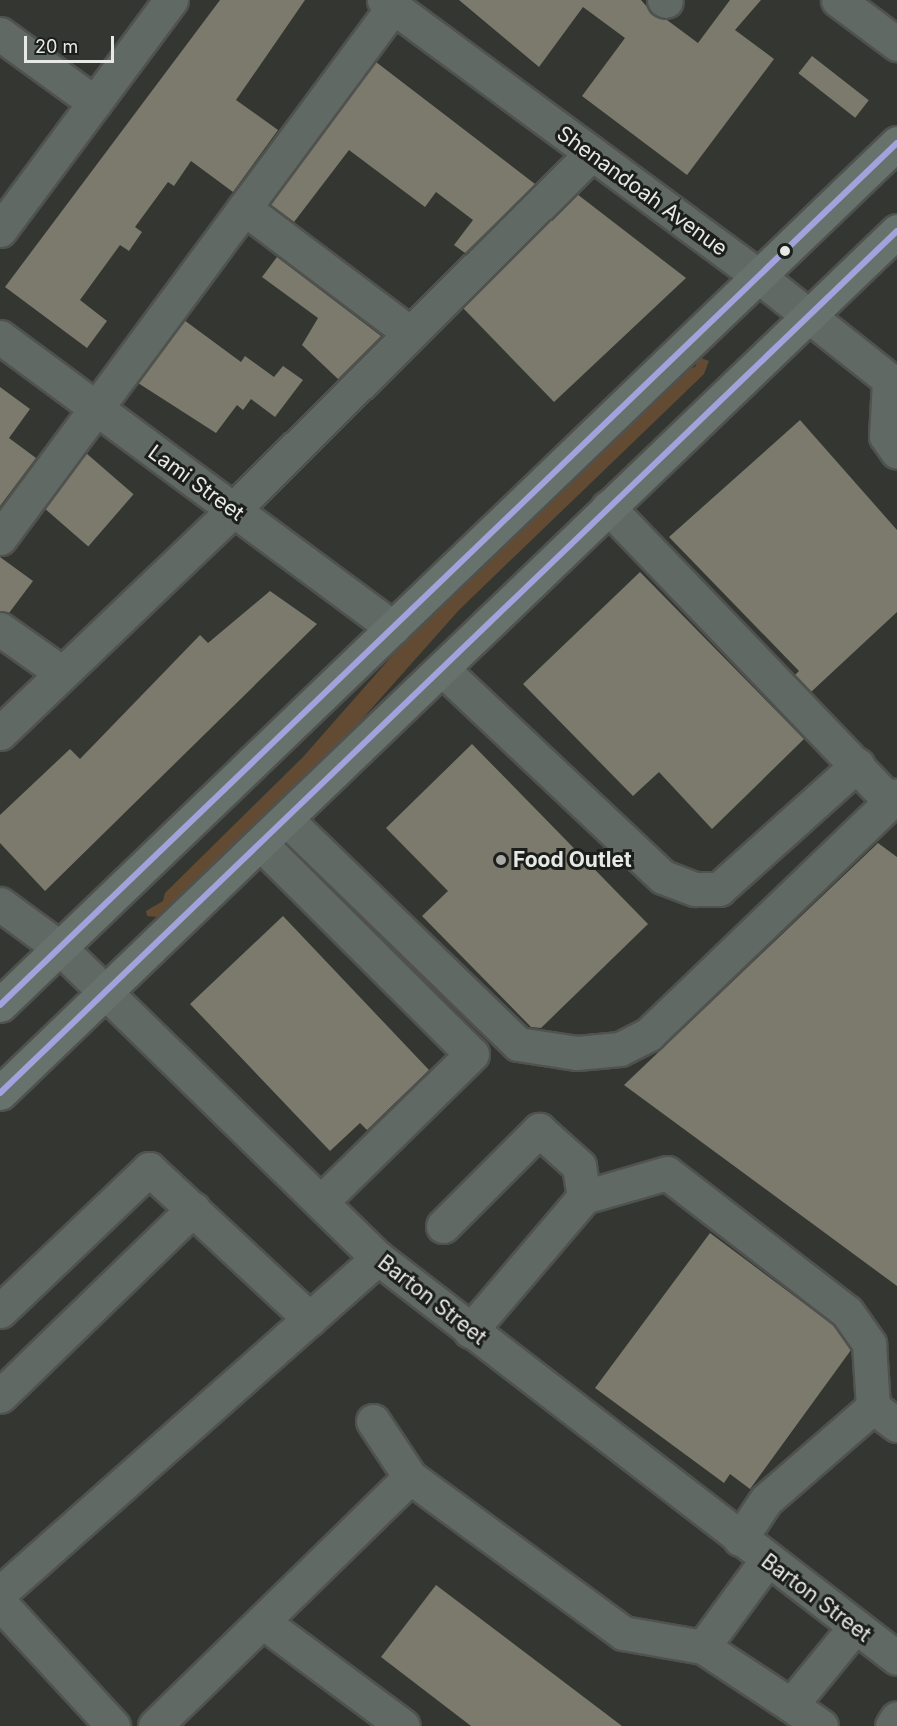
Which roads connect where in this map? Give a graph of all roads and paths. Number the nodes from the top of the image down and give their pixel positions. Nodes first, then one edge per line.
1 (171, 0) edge
2 (838, 0) edge
3 (388, 3) edge
4 (0, 34) edge
5 (897, 44) edge
6 (95, 103) junction
7 (592, 153) junction
8 (893, 155) edge
9 (244, 208) junction
10 (0, 230) edge
11 (897, 231) edge
12 (757, 275) junction
13 (808, 315) junction
14 (410, 333) junction
15 (0, 338) edge
16 (893, 383) edge
17 (96, 408) junction
18 (897, 452) edge
19 (608, 507) junction
20 (233, 510) junction
21 (0, 538) edge
22 (393, 628) junction
23 (0, 629) edge
24 (442, 669) junction
25 (62, 673) junction
26 (0, 733) edge
27 (857, 765) junction
28 (894, 799) edge
29 (287, 820) junction
30 (262, 845) junction
31 (0, 904) edge
32 (60, 948) junction
33 (106, 991) junction
34 (0, 1005) edge
35 (0, 1093) edge
36 (584, 1197) junction
37 (321, 1202) junction
38 (193, 1209) junction
39 (443, 1226) dead end
40 (378, 1258) junction
41 (0, 1311) edge
42 (310, 1319) junction
43 (470, 1331) junction
44 (0, 1396) edge
45 (885, 1416) edge
46 (373, 1421) dead end
47 (410, 1477) junction
48 (740, 1539) junction
49 (767, 1560) junction
50 (0, 1593) edge
51 (0, 1603) edge
52 (263, 1622) junction
53 (854, 1628) junction
54 (703, 1647) junction
55 (897, 1658) edge
56 (791, 1705) junction
57 (897, 1718) edge
58 (113, 1726) edge
59 (155, 1726) edge
60 (403, 1726) edge
61 (821, 1726) edge
62 (892, 1726) edge

1 - 6 street
2 - 5 street
3 - 7 street, Shenandoah Avenue
3 - 9 street
4 - 6 street
6 - 10 street
7 - 12 street, Shenandoah Avenue
7 - 14 street
8 - 12 main road
9 - 14 street
9 - 17 street
11 - 13 main road
12 - 13 street, Shenandoah Avenue
12 - 22 main road
13 - 16 street, Shenandoah Avenue
13 - 19 main road
14 - 20 street
15 - 17 street, Lami Street
16 - 18 street
17 - 20 street, Lami Street
17 - 21 street
19 - 24 main road
19 - 27 street
20 - 22 street, Lami Street
20 - 25 street
22 - 32 main road
23 - 25 street
24 - 27 street
24 - 29 main road
25 - 26 street
27 - 28 street
28 - 29 street
29 - 30 main road
30 - 33 main road
30 - 37 street
31 - 32 street, Barton Street
32 - 33 street, Barton Street
32 - 34 main road
33 - 35 main road
33 - 37 street, Barton Street
36 - 39 street
36 - 43 street
36 - 45 street
37 - 40 street, Barton Street
38 - 41 street
38 - 42 street
38 - 44 street
40 - 42 street
40 - 43 street, Barton Street
42 - 50 street
43 - 48 street, Barton Street
45 - 48 street
46 - 47 street
47 - 52 street
47 - 54 street
48 - 49 street, Barton Street
49 - 53 street, Barton Street
49 - 54 street
51 - 58 street
52 - 59 street
52 - 60 street
53 - 55 street, Barton Street
53 - 56 street
54 - 56 street
56 - 61 street
57 - 62 street

